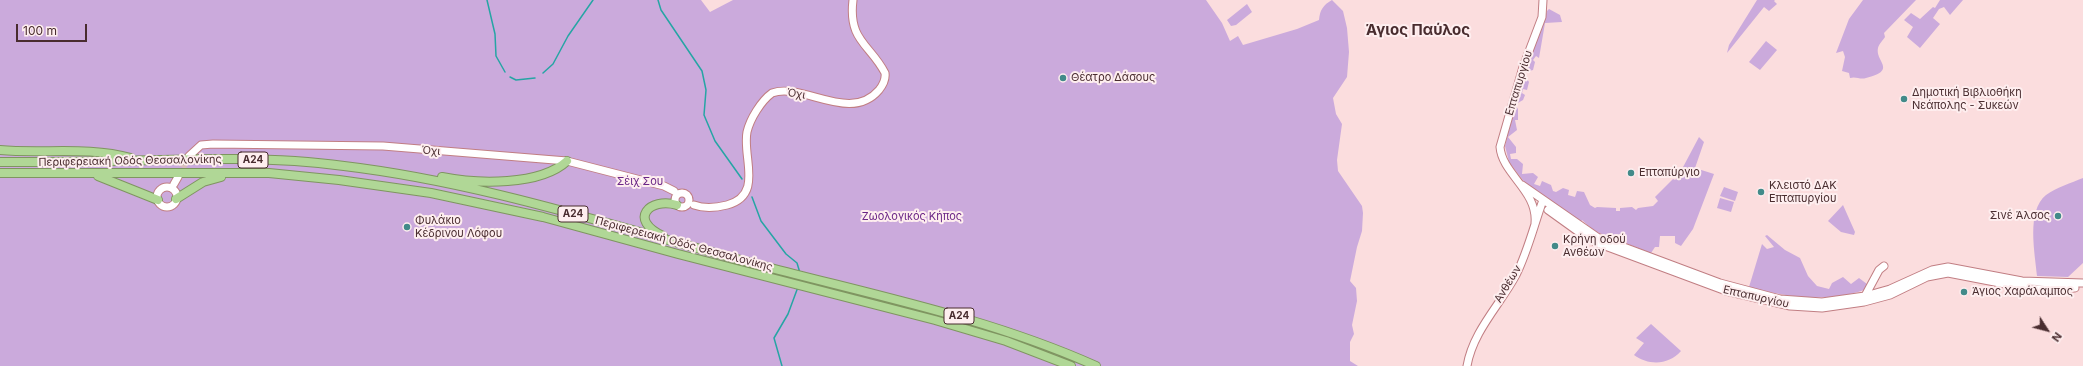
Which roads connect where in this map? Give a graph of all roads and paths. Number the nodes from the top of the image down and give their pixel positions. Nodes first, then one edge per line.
1 (854, 0) edge
2 (1543, 0) edge
3 (0, 151) edge
4 (189, 156) tunnel mouth
5 (137, 160) junction
6 (568, 161) junction
7 (0, 162) edge
8 (368, 169) junction
9 (0, 173) edge
10 (11, 173) junction
11 (92, 174) junction
12 (229, 174) junction
13 (0, 177) edge
14 (178, 177) tunnel mouth
15 (1523, 187) junction
16 (175, 192) junction
17 (677, 193) junction
18 (158, 200) junction
19 (1542, 202) junction
20 (690, 204) junction
21 (677, 206) junction
22 (1535, 223) junction
23 (680, 244) junction
24 (1884, 266) dead end
25 (2083, 283) edge
26 (2083, 288) edge
27 (1865, 296) junction
28 (1071, 366) edge
29 (1096, 366) edge
30 (1467, 366) edge

1 - 20 main road, Όχι
2 - 15 main road, Επταπυργίου
3 - 5 highway
4 - 6 main road, Όχι
5 - 7 highway, Περιφερειακή Οδός Θεσσαλονίκης / Α24
5 - 8 highway, Περιφερειακή Οδός Θεσσαλονίκης / Α24
6 - 8 highway
6 - 17 main road, Όχι
8 - 23 highway, Περιφερειακή Οδός Θεσσαλονίκης / Α24
9 - 10 highway, Περιφερειακή Οδός Θεσσαλονίκης / Α24
10 - 11 highway, Περιφερειακή Οδός Θεσσαλονίκης / Α24
10 - 13 highway
11 - 12 highway, Περιφερειακή Οδός Θεσσαλονίκης / Α24
11 - 18 highway
12 - 16 highway
12 - 28 highway, Περιφερειακή Οδός Θεσσαλονίκης / Α24
14 - 16 main road
15 - 19 main road, Επταπυργίου
15 - 22 main road
16 - 18 main road
16 - 18 main road
17 - 20 main road
17 - 21 main road
19 - 22 main road, Ανθέων
19 - 26 main road, Επταπυργίου
19 - 27 main road, Επταπυργίου
20 - 21 main road
21 - 23 highway
22 - 30 main road, Ανθέων
23 - 29 highway, Περιφερειακή Οδός Θεσσαλονίκης / Α24
24 - 27 main road
25 - 27 main road, Επταπυργίου

